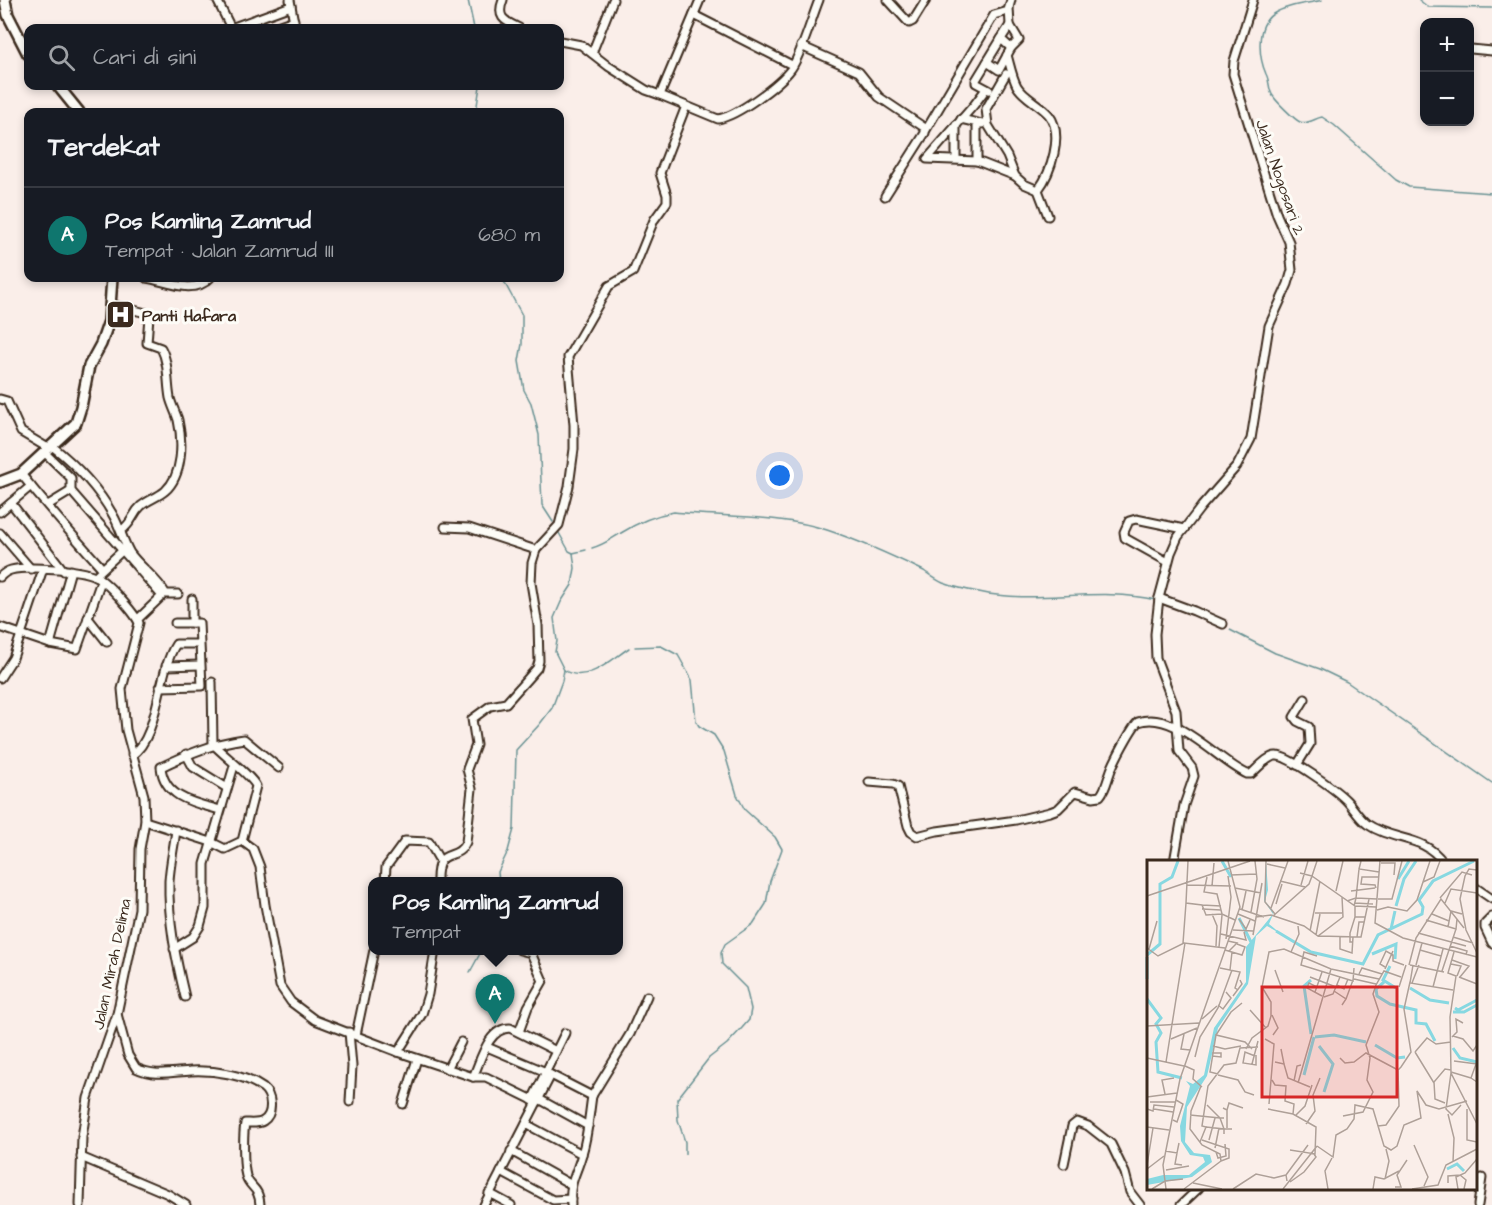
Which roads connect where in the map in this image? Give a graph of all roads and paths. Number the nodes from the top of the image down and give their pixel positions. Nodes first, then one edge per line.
1 (5, 0) edge
2 (217, 0) edge
3 (503, 0) edge
4 (613, 0) edge
5 (700, 0) edge
6 (818, 0) edge
7 (888, 0) edge
8 (926, 0) edge
9 (1011, 0) edge
10 (1253, 0) edge
11 (291, 3) edge
12 (1009, 8) junction
13 (694, 15) junction
14 (294, 20) junction
15 (229, 24) edge
16 (241, 24) edge
17 (282, 24) edge
18 (294, 24) edge
19 (510, 24) edge
20 (1010, 25) junction
21 (1001, 39) junction
22 (564, 42) edge
23 (24, 46) edge
24 (801, 46) junction
25 (1474, 49) edge
26 (1009, 51) junction
27 (1492, 51) edge
28 (592, 53) junction
29 (987, 62) junction
30 (792, 65) junction
31 (1002, 72) junction
32 (1014, 78) junction
33 (986, 88) junction
34 (61, 90) edge
35 (994, 93) junction
36 (660, 95) junction
37 (686, 106) junction
38 (76, 108) edge
39 (977, 123) junction
40 (988, 125) junction
41 (956, 127) junction
42 (926, 130) junction
43 (956, 159) junction
44 (977, 161) junction
45 (1015, 176) junction
46 (1038, 190) junction
47 (885, 196) dead end
48 (1048, 216) dead end
49 (112, 282) edge
50 (162, 282) edge
51 (205, 282) edge
52 (110, 303) junction
53 (0, 399) edge
54 (48, 449) junction
55 (21, 474) junction
56 (0, 482) edge
57 (31, 486) junction
58 (72, 491) junction
59 (11, 503) junction
60 (48, 505) junction
61 (0, 512) edge
62 (445, 526) dead end
63 (1184, 529) junction
64 (121, 531) junction
65 (0, 533) edge
66 (123, 550) junction
67 (536, 550) junction
68 (1168, 562) junction
69 (31, 568) junction
70 (102, 568) junction
71 (43, 569) junction
72 (68, 570) junction
73 (95, 576) junction
74 (0, 577) edge
75 (101, 580) junction
76 (178, 594) dead end
77 (1159, 598) junction
78 (192, 599) dead end
79 (88, 618) junction
80 (139, 621) junction
81 (176, 623) dead end
82 (192, 623) junction
83 (1223, 624) dead end
84 (0, 627) edge
85 (21, 634) junction
86 (107, 642) dead end
87 (50, 644) junction
88 (199, 644) junction
89 (201, 665) junction
90 (166, 666) junction
91 (0, 678) edge
92 (212, 682) dead end
93 (160, 687) junction
94 (1305, 699) dead end
95 (1178, 728) junction
96 (213, 744) junction
97 (132, 754) junction
98 (186, 754) junction
99 (234, 765) junction
100 (1297, 765) junction
101 (279, 768) dead end
102 (869, 782) dead end
103 (227, 788) junction
104 (220, 810) junction
105 (145, 821) junction
106 (176, 830) junction
107 (243, 839) junction
108 (211, 842) junction
109 (1174, 860) edge
110 (1442, 860) edge
111 (440, 861) junction
112 (385, 877) edge
113 (437, 877) edge
114 (1477, 889) edge
115 (1492, 899) edge
116 (1492, 917) edge
117 (1492, 943) edge
118 (174, 949) junction
119 (373, 955) edge
120 (434, 955) edge
121 (532, 955) edge
122 (647, 996) dead end
123 (185, 997) dead end
124 (117, 1014) junction
125 (519, 1032) junction
126 (565, 1033) dead end
127 (352, 1034) junction
128 (461, 1042) dead end
129 (487, 1047) junction
130 (556, 1051) junction
131 (398, 1052) junction
132 (417, 1059) junction
133 (447, 1069) junction
134 (548, 1074) junction
135 (473, 1077) junction
136 (592, 1096) junction
137 (350, 1102) dead end
138 (536, 1102) junction
139 (403, 1104) dead end
140 (526, 1124) junction
141 (588, 1126) junction
142 (511, 1151) junction
143 (582, 1154) junction
144 (81, 1157) junction
145 (1064, 1164) dead end
146 (501, 1172) junction
147 (1482, 1178) dead end
148 (570, 1184) junction
149 (1197, 1190) edge
150 (489, 1193) junction
151 (571, 1202) edge
152 (80, 1205) edge
153 (186, 1205) edge
154 (260, 1205) edge
155 (483, 1205) edge
156 (511, 1205) edge
157 (1140, 1205) edge
158 (1180, 1205) edge
159 (1478, 1205) edge

1 - 23 street
2 - 15 street
3 - 19 street
4 - 28 street
5 - 13 street
6 - 24 street
7 - 8 street
9 - 12 street
10 - 63 street, Jalan Nogosari 2
11 - 14 street
11 - 16 street
12 - 20 street
12 - 42 street
13 - 30 street
13 - 36 street
14 - 17 street
14 - 18 street
20 - 21 street
20 - 26 street
21 - 26 street
21 - 29 street
22 - 28 street
24 - 30 street
24 - 42 street
25 - 27 street
26 - 31 street
26 - 32 street
28 - 36 street
29 - 31 street
29 - 33 street
30 - 37 street
31 - 32 street
31 - 35 street
32 - 46 street
33 - 35 street
33 - 41 street
34 - 38 street
35 - 40 street
36 - 37 street
37 - 67 street
39 - 40 street
39 - 41 street
39 - 44 street
40 - 45 street
41 - 43 street
41 - 43 street
42 - 47 street
43 - 44 street
44 - 45 street
45 - 46 street
46 - 48 street
49 - 52 street
50 - 51 street
52 - 54 street
52 - 64 street
53 - 54 street
54 - 55 street
54 - 58 street
54 - 64 street
55 - 56 street
55 - 57 street
57 - 59 street
57 - 60 street
58 - 60 street
58 - 66 street
59 - 61 street
59 - 72 street
60 - 70 street
62 - 67 street
63 - 68 street, Jalan Nogosari 2
63 - 68 street
64 - 76 street
65 - 69 street
66 - 70 street
66 - 80 street
67 - 111 street
68 - 77 street, Jalan Nogosari 2
69 - 71 street
69 - 74 street
70 - 73 street
71 - 72 street
71 - 85 street
72 - 73 street
72 - 87 street
73 - 75 street
75 - 79 street
75 - 80 street
77 - 83 street
77 - 95 street, Jalan Nogosari 2
78 - 82 street
79 - 86 street
79 - 87 street
80 - 97 street, Jalan Mirah Delima
81 - 82 street
82 - 88 street
84 - 85 street
85 - 87 street
85 - 91 street
88 - 89 street
88 - 90 street
89 - 90 street
89 - 93 street
90 - 93 street
92 - 96 street
93 - 97 street
94 - 100 street
95 - 100 street
95 - 102 street
95 - 109 street, Jalan Nogosari 2
96 - 98 street
96 - 99 street
96 - 101 street
97 - 105 street, Jalan Mirah Delima
98 - 103 street
98 - 104 street
99 - 103 street
99 - 107 street
100 - 110 street
103 - 104 street
104 - 108 street
105 - 106 street
105 - 124 street, Jalan Mirah Delima
106 - 108 street
106 - 118 street
107 - 108 street
107 - 127 street
108 - 118 street
111 - 112 street
111 - 113 street
114 - 115 street
116 - 117 street
118 - 123 street
119 - 127 street
120 - 131 street
121 - 125 street
122 - 136 street
124 - 144 street, Jalan Mirah Delima
124 - 154 street
125 - 129 street
125 - 130 street
126 - 130 street
127 - 131 street
127 - 137 street
128 - 133 street
129 - 134 street
129 - 135 street
130 - 134 street
131 - 132 street
132 - 133 street
132 - 139 street
133 - 135 street
134 - 136 street
134 - 138 street
135 - 138 street
136 - 141 street
138 - 140 street
138 - 141 street
140 - 142 street
140 - 143 street
141 - 143 street
142 - 146 street
142 - 148 street
143 - 148 street
144 - 152 street, Jalan Mirah Delima
144 - 153 street
145 - 157 street
146 - 150 street
146 - 151 street
147 - 159 street
148 - 151 street
149 - 158 street
150 - 155 street
150 - 156 street

